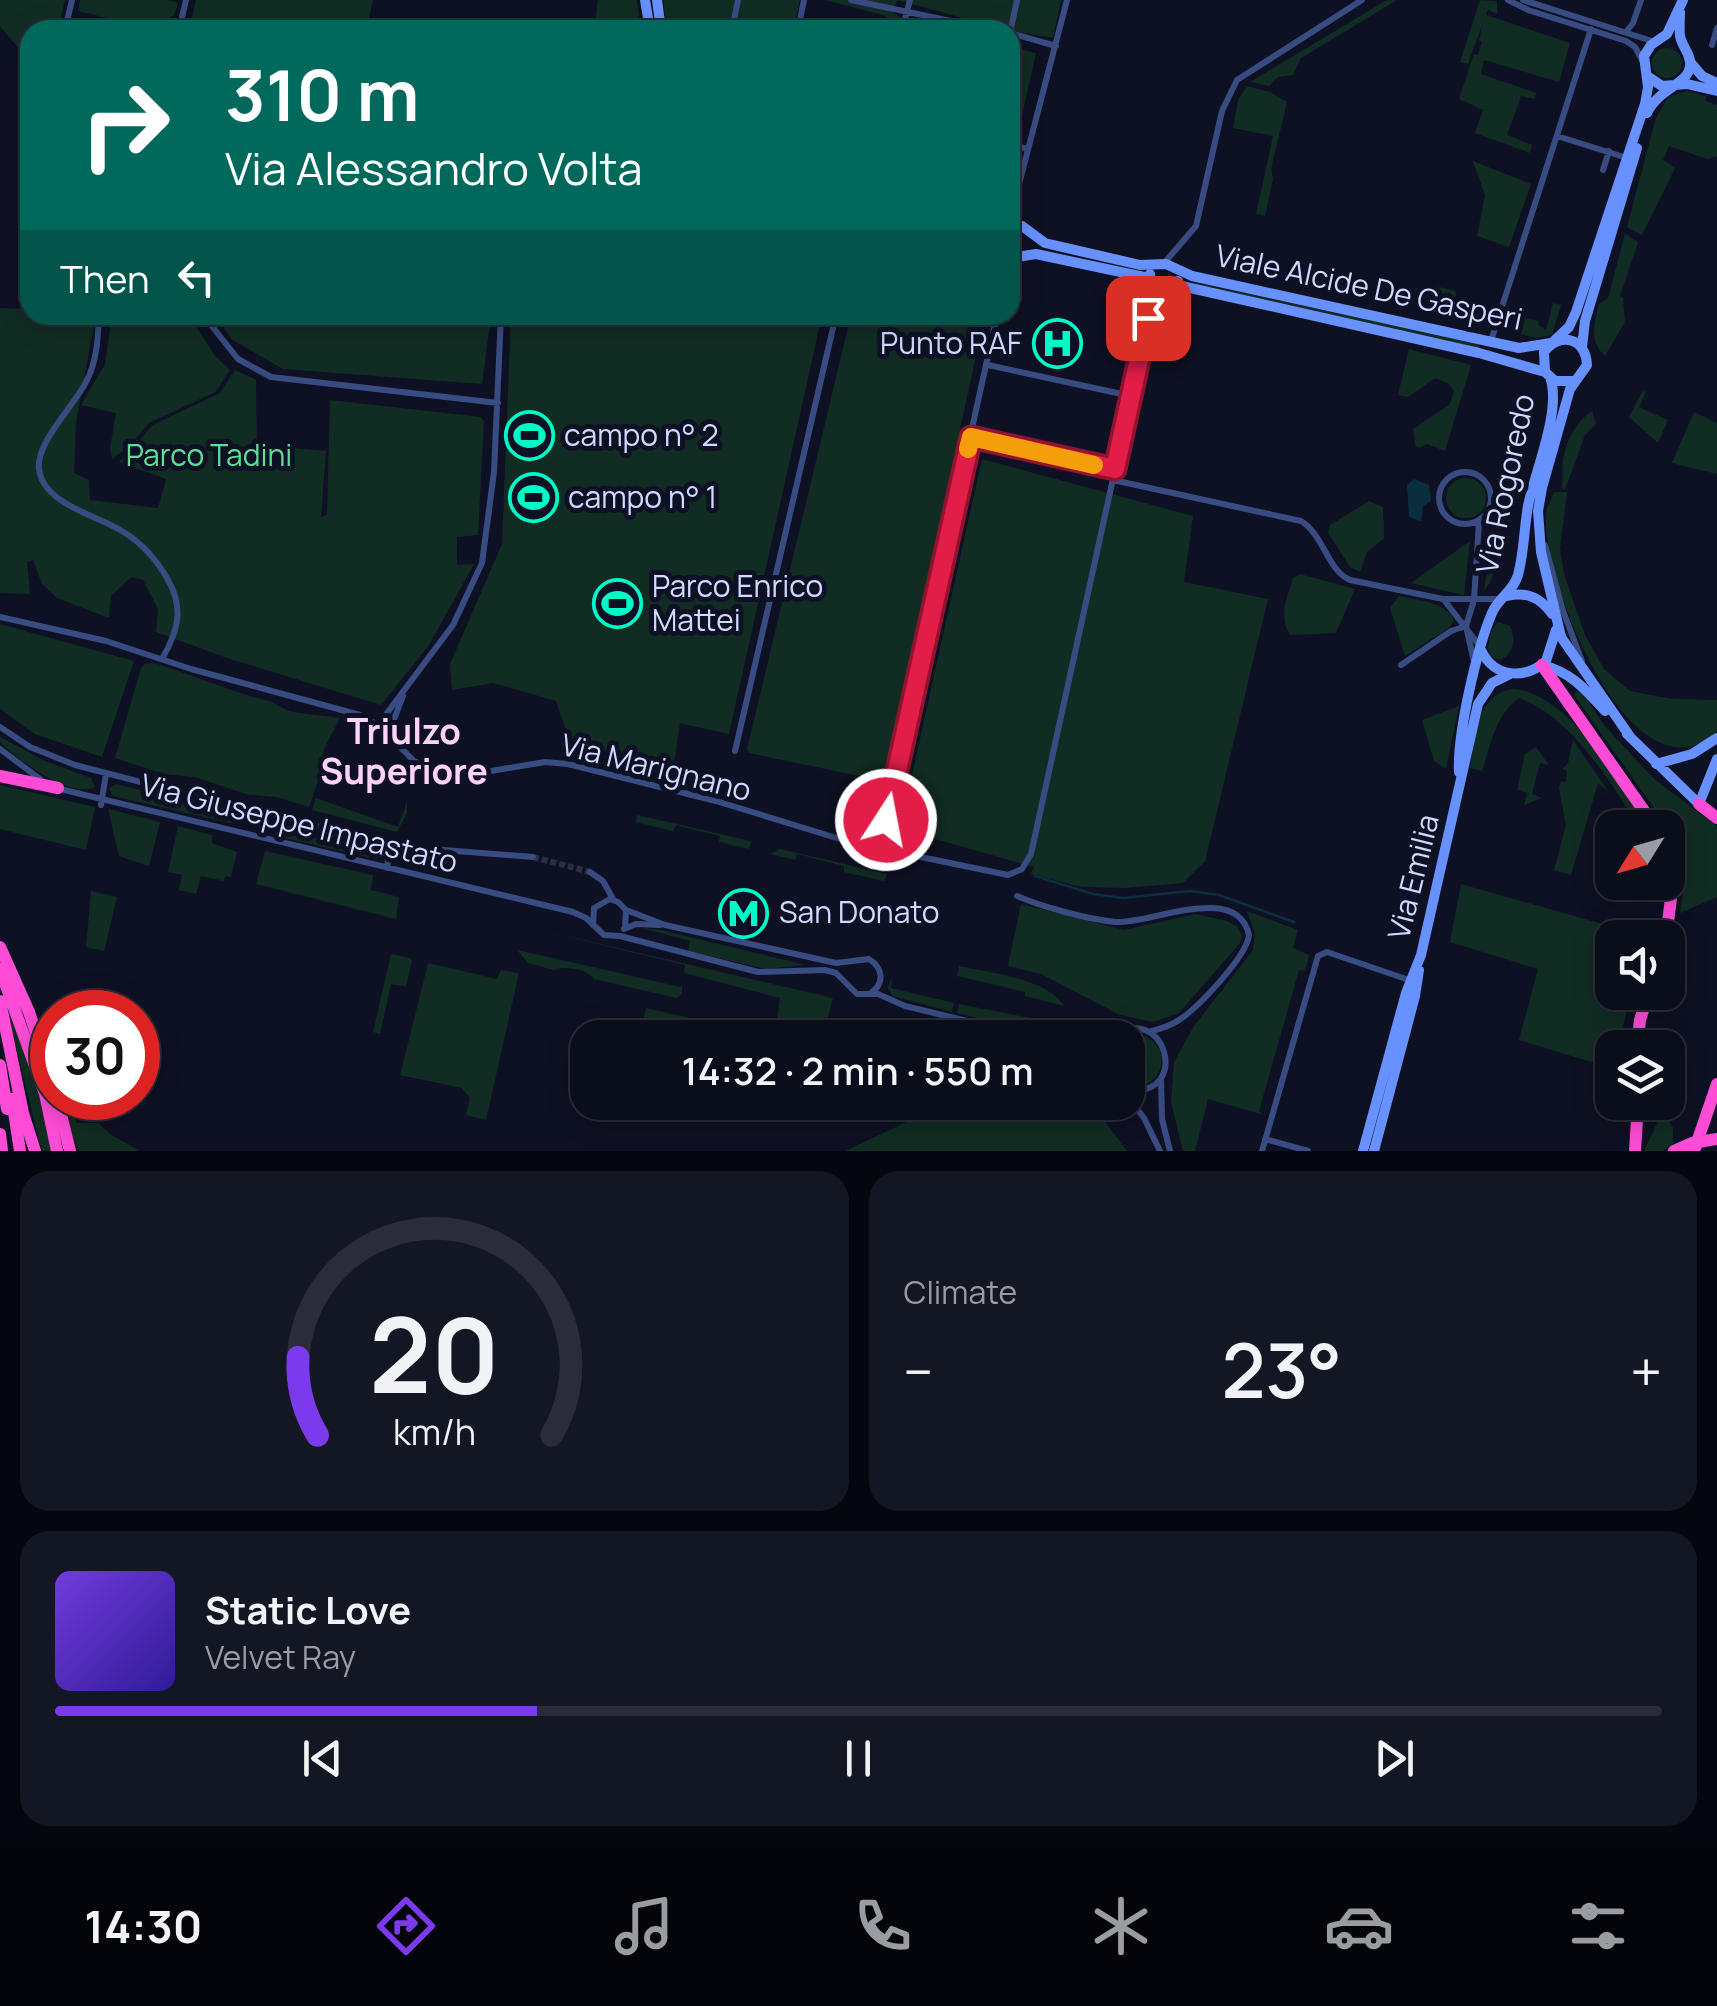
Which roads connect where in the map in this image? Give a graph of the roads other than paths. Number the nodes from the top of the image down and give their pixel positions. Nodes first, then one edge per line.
1 (850, 0) edge
2 (910, 0) edge
3 (1066, 0) edge
4 (1362, 0) edge
5 (1508, 0) edge
6 (1524, 0) edge
7 (1641, 0) edge
8 (1681, 5) edge
9 (907, 12) junction
10 (905, 20) edge
11 (946, 20) edge
12 (1717, 28) edge
13 (1591, 30) junction
14 (1625, 33) junction
15 (1020, 36) edge
16 (1657, 42) junction
17 (1712, 45) dead end
18 (1056, 46) junction
19 (1688, 55) junction
20 (1644, 69) junction
21 (1674, 86) junction
22 (1716, 88) edge
23 (1557, 136) junction
24 (1020, 147) edge
25 (1027, 149) junction
26 (1608, 151) junction
27 (1627, 158) junction
28 (1602, 170) dead end
29 (1020, 181) edge
30 (1616, 220) junction
31 (1020, 228) edge
32 (1027, 254) junction
33 (1020, 257) edge
34 (1092, 260) junction
35 (1167, 264) junction
36 (1150, 282) junction
37 (1174, 288) junction
38 (1149, 314) junction
39 (98, 325) edge
40 (211, 325) edge
41 (501, 325) edge
42 (834, 325) edge
43 (995, 325) edge
44 (1491, 341) junction
45 (1553, 342) junction
46 (1582, 347) junction
47 (988, 364) junction
48 (1548, 374) junction
49 (1575, 381) junction
50 (1131, 396) junction
51 (498, 402) junction
52 (971, 437) junction
53 (1115, 469) junction
54 (1112, 480) junction
55 (1538, 518) junction
56 (1478, 521) junction
57 (1443, 599) junction
58 (1502, 599) junction
59 (1474, 600) junction
60 (0, 617) edge
61 (1556, 625) junction
62 (1466, 626) junction
63 (1481, 650) junction
64 (162, 660) junction
65 (1401, 665) dead end
66 (1542, 665) junction
67 (1586, 671) junction
68 (1510, 674) junction
69 (1475, 678) junction
70 (406, 690) junction
71 (378, 725) junction
72 (0, 727) edge
73 (388, 734) junction
74 (1631, 738) junction
75 (1717, 738) edge
76 (0, 749) edge
77 (735, 751) dead end
78 (1717, 760) edge
79 (1656, 764) junction
80 (106, 774) junction
81 (0, 776) edge
82 (1460, 783) junction
83 (58, 788) junction
84 (101, 802) junction
85 (889, 803) dead end
86 (1699, 804) junction
87 (1643, 810) edge
88 (1717, 818) edge
89 (391, 843) junction
90 (533, 857) tunnel mouth
91 (387, 868) junction
92 (590, 872) tunnel mouth
93 (1017, 896) dead end
94 (614, 900) junction
95 (626, 910) junction
96 (665, 925) junction
97 (593, 926) junction
98 (624, 928) junction
99 (615, 935) junction
100 (0, 947) edge
101 (787, 952) junction
102 (852, 962) junction
103 (0, 969) edge
104 (825, 970) junction
105 (1414, 982) junction
106 (846, 984) junction
107 (869, 994) junction
108 (0, 1001) edge
109 (30, 1015) edge
110 (963, 1020) edge
111 (1145, 1031) edge
112 (1150, 1032) junction
113 (0, 1040) edge
114 (0, 1065) edge
115 (1161, 1077) junction
116 (1717, 1084) edge
117 (1385, 1088) junction
118 (1145, 1089) edge
119 (62, 1120) edge
120 (1145, 1120) edge
121 (1637, 1120) edge
122 (0, 1134) edge
123 (1717, 1138) edge
124 (1265, 1139) junction
125 (2, 1151) edge
126 (16, 1151) edge
127 (36, 1151) edge
128 (57, 1151) edge
129 (70, 1151) edge
130 (1160, 1151) edge
131 (1170, 1151) edge
132 (1262, 1151) edge
133 (1308, 1151) edge
134 (1363, 1151) edge
135 (1374, 1151) edge
136 (1635, 1151) edge
137 (1674, 1151) edge
138 (1694, 1151) edge

1 - 9 street
2 - 9 street
3 - 18 street
4 - 35 street
5 - 13 street
6 - 14 street
7 - 14 street
8 - 16 street
8 - 19 street
9 - 10 street
9 - 11 street
12 - 17 street
13 - 20 street
13 - 23 street
14 - 16 street
15 - 18 street
16 - 19 street
16 - 20 street
18 - 25 street
19 - 21 street
19 - 22 street
20 - 21 street
20 - 27 street
21 - 22 street
21 - 30 street
23 - 26 street
23 - 44 street
24 - 25 street
25 - 29 street
26 - 27 street
26 - 28 street
27 - 30 street
27 - 45 street
30 - 46 street
31 - 32 street
31 - 34 street, Viale Alcide De Gasperi
32 - 33 street
32 - 34 street, Viale Alcide De Gasperi
34 - 35 street, Viale Alcide De Gasperi
34 - 36 street, Viale Alcide De Gasperi
35 - 36 street
35 - 37 street, Viale Alcide De Gasperi
35 - 44 street, Viale Alcide De Gasperi
36 - 37 street, Viale Alcide De Gasperi
36 - 38 street
37 - 38 street
37 - 48 street, Viale Alcide De Gasperi
38 - 50 street
39 - 64 street
40 - 51 street
41 - 51 street
42 - 77 street
43 - 47 street
44 - 45 street, Viale Alcide De Gasperi
45 - 46 street
45 - 48 street
46 - 49 street
47 - 50 street
47 - 52 street
48 - 49 street
48 - 58 street, Via Rogoredo
49 - 55 street
50 - 53 street
51 - 70 street
52 - 53 street
52 - 85 street
53 - 54 street
54 - 57 street
54 - 73 street, Via Marignano
55 - 61 street
55 - 67 street
56 - 56 street
56 - 59 street
57 - 59 street
57 - 62 street
58 - 59 street
58 - 61 street
58 - 63 street
59 - 62 street
60 - 64 street, Via Marignano
61 - 66 street
61 - 67 street
62 - 63 street
62 - 65 street
62 - 69 street
63 - 68 street
63 - 69 street
64 - 71 street, Via Marignano
66 - 68 street
66 - 74 street
66 - 87 highway
67 - 74 street
68 - 82 street
69 - 82 street
70 - 71 street
70 - 73 street
71 - 73 street, Via Marignano
72 - 80 street, Via Giuseppe Impastato
74 - 79 street
75 - 79 street
76 - 83 street, Via Giuseppe Impastato
78 - 86 street
79 - 86 street
80 - 84 street
80 - 89 street, Via Giuseppe Impastato
81 - 83 highway
82 - 105 street, Via Emilia
83 - 84 street, Via Giuseppe Impastato
84 - 91 street, Via Giuseppe Impastato
86 - 88 highway
89 - 90 street, Via Giuseppe Impastato
89 - 91 street
91 - 97 street, Via Giuseppe Impastato
92 - 94 street
93 - 112 street
94 - 95 street
94 - 97 street
95 - 96 street
95 - 98 street
96 - 98 street
96 - 101 street
97 - 99 street
98 - 99 street
99 - 104 street
100 - 109 highway
101 - 102 street
101 - 104 street
102 - 106 street
102 - 107 street
103 - 128 highway
104 - 106 street
105 - 117 street
105 - 124 street
106 - 107 street
107 - 110 street
108 - 127 highway
111 - 112 street
112 - 115 street
113 - 126 highway
114 - 126 highway
115 - 118 street
115 - 131 street
116 - 138 highway
117 - 134 street
117 - 135 street
119 - 129 highway
120 - 130 street
121 - 136 highway
122 - 125 highway
123 - 137 highway, bridge
124 - 132 street
124 - 133 street

